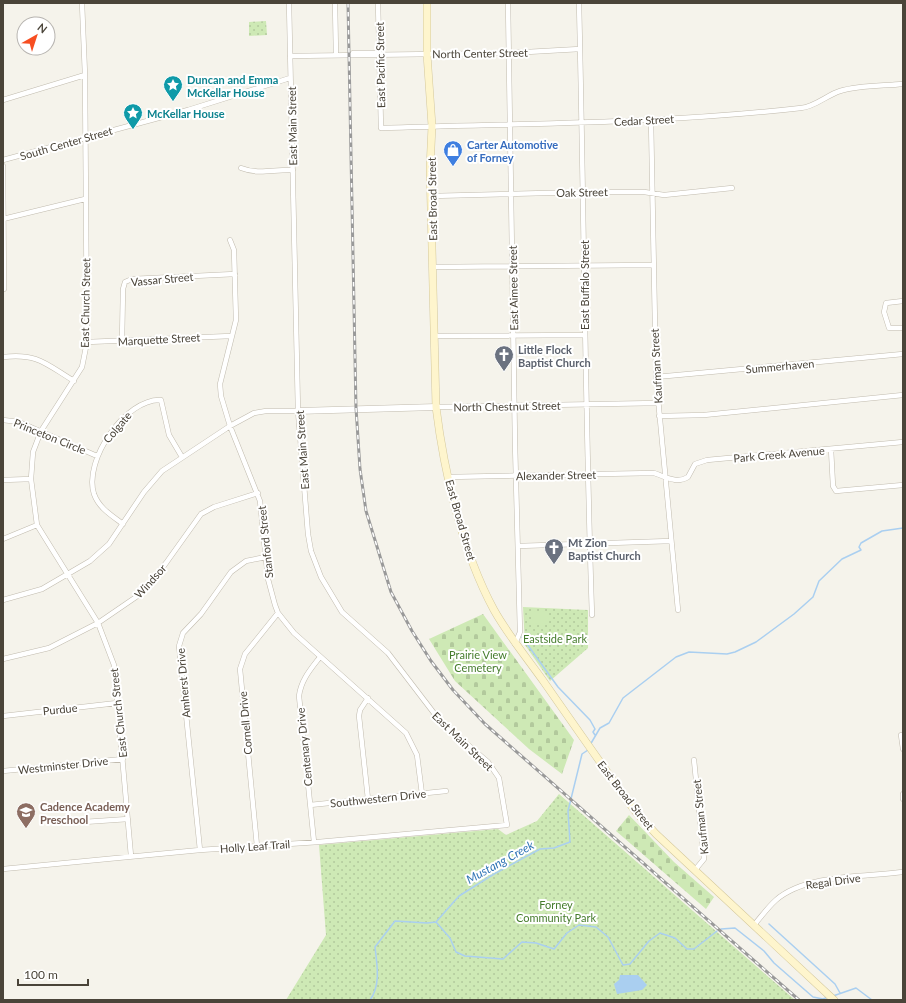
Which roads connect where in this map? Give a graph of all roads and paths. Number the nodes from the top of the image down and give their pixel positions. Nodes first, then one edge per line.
1 (82, 3) edge
2 (289, 3) edge
3 (335, 3) edge
4 (378, 3) edge
5 (426, 3) edge
6 (508, 3) edge
7 (579, 3) edge
8 (580, 49) junction
9 (509, 53) junction
10 (427, 54) junction
11 (336, 55) junction
12 (380, 55) junction
13 (290, 56) junction
14 (85, 75) junction
15 (290, 78) junction
16 (903, 84) edge
17 (3, 100) edge
18 (651, 120) junction
19 (581, 123) junction
20 (432, 126) junction
21 (511, 126) junction
22 (381, 128) joint
23 (85, 137) junction
24 (3, 160) edge
25 (3, 166) edge
26 (241, 168) dead end
27 (293, 170) junction
28 (732, 188) dead end
29 (584, 192) junction
30 (652, 193) junction
31 (512, 194) junction
32 (432, 196) junction
33 (85, 199) junction
34 (4, 219) edge
35 (230, 240) dead end
36 (585, 265) junction
37 (654, 265) junction
38 (433, 267) junction
39 (513, 267) junction
40 (235, 274) junction
41 (4, 288) dead end
42 (903, 301) edge
43 (903, 328) edge
44 (514, 335) junction
45 (585, 335) junction
46 (231, 336) junction
47 (435, 336) junction
48 (122, 341) junction
49 (87, 342) junction
50 (903, 354) edge
51 (3, 357) edge
52 (656, 377) junction
53 (74, 381) junction
54 (903, 395) edge
55 (658, 403) junction
56 (586, 404) junction
57 (515, 405) junction
58 (436, 407) junction
59 (298, 411) junction
60 (659, 416) junction
61 (3, 420) edge
62 (230, 426) junction
63 (40, 431) junction
64 (903, 442) edge
65 (831, 449) junction
66 (97, 456) junction
67 (182, 457) junction
68 (587, 474) junction
69 (516, 476) junction
70 (664, 476) junction
71 (448, 477) junction
72 (3, 480) edge
73 (31, 480) junction
74 (903, 485) edge
75 (258, 493) junction
76 (123, 524) junction
77 (37, 525) junction
78 (3, 539) edge
79 (671, 541) junction
80 (590, 544) junction
81 (518, 546) junction
82 (266, 557) junction
83 (67, 574) junction
84 (3, 600) edge
85 (678, 610) dead end
86 (278, 613) junction
87 (592, 615) dead end
88 (98, 623) junction
89 (515, 644) junction
90 (320, 657) junction
91 (3, 659) edge
92 (368, 698) junction
93 (118, 703) junction
94 (3, 716) edge
95 (901, 735) dead end
96 (903, 749) edge
97 (123, 758) junction
98 (694, 760) dead end
99 (3, 771) edge
100 (446, 791) dead end
101 (422, 794) junction
102 (368, 799) junction
103 (310, 805) junction
104 (128, 819) junction
105 (84, 822) dead end
106 (507, 825) joint
107 (314, 842) junction
108 (257, 846) junction
109 (200, 850) junction
110 (131, 856) junction
111 (3, 869) edge
112 (695, 870) junction
113 (903, 872) edge
114 (754, 925) junction
115 (834, 1000) edge

1 - 14 street, East Church Street
2 - 13 street, East Main Street
3 - 11 street
4 - 12 street, East Pacific Street
5 - 10 main road, East Broad Street
6 - 9 street, East Aimee Street
7 - 8 street, East Buffalo Street
8 - 9 street, North Center Street
8 - 19 street, East Buffalo Street
9 - 10 street, North Center Street
9 - 21 street, East Aimee Street
10 - 12 street, North Center Street
10 - 20 main road, East Broad Street
11 - 12 street, North Center Street
11 - 13 street
12 - 22 street, East Pacific Street
13 - 15 street, East Main Street
14 - 17 street
14 - 23 street, East Church Street
15 - 23 street, South Center Street
15 - 27 street, East Main Street
16 - 18 street, Cedar Street
18 - 19 street, Cedar Street
18 - 30 street, Kaufman Street
19 - 21 street, Cedar Street
19 - 29 street, East Buffalo Street
20 - 21 street, Cedar Street
20 - 22 street, Cedar Street
20 - 32 main road, East Broad Street
21 - 31 street, East Aimee Street
23 - 24 street, South Center Street
23 - 33 street, East Church Street
25 - 34 street
26 - 27 street
27 - 59 street, East Main Street
28 - 30 street, Oak Street
29 - 30 street, Oak Street
29 - 31 street, Oak Street
29 - 36 street, East Buffalo Street
30 - 37 street, Kaufman Street
31 - 32 street, Oak Street
31 - 39 street, East Aimee Street
32 - 38 main road, East Broad Street
33 - 34 street
33 - 49 street, East Church Street
34 - 41 street
35 - 40 street, Stanford Street
36 - 37 street
36 - 39 street
36 - 45 street, East Buffalo Street
37 - 52 street, Kaufman Street
38 - 39 street
38 - 47 main road, East Broad Street
39 - 44 street, East Aimee Street
40 - 46 street, Stanford Street
40 - 48 street, Vassar Street
42 - 43 street
44 - 45 street
44 - 47 street
44 - 57 street, East Aimee Street
45 - 56 street, East Buffalo Street
46 - 48 street, Marquette Street
46 - 62 street, Stanford Street
47 - 58 main road, East Broad Street
48 - 49 street, Marquette Street
49 - 53 street, East Church Street
50 - 52 street, Summerhaven
51 - 53 street
52 - 55 street, Kaufman Street
53 - 63 street, East Church Street
54 - 60 street
55 - 56 street, North Chestnut Street
55 - 60 street, Kaufman Street
56 - 57 street, North Chestnut Street
56 - 68 street, East Buffalo Street
57 - 58 street, North Chestnut Street
57 - 69 street, East Aimee Street
58 - 59 street, North Chestnut Street
58 - 71 main road, East Broad Street
59 - 62 street
59 - 106 street, East Main Street
60 - 70 street, Kaufman Street
61 - 63 street, Princeton Circle
62 - 67 street
62 - 75 street, Stanford Street
63 - 66 street, Princeton Circle
63 - 73 street, East Church Street
64 - 65 street, Park Creek Avenue
65 - 70 street, Park Creek Avenue
65 - 74 street
66 - 67 street, Colgate
66 - 76 street, Colgate
67 - 76 street
68 - 69 street, Alexander Street
68 - 70 street, Alexander Street
68 - 80 street, East Buffalo Street
69 - 71 street, Alexander Street
69 - 81 street, East Aimee Street
70 - 79 street, Kaufman Street
71 - 89 main road, East Broad Street
72 - 73 street
73 - 77 street, East Church Street
75 - 82 street, Stanford Street
75 - 88 street, Windsor
76 - 83 street
77 - 78 street
77 - 83 street, East Church Street
79 - 80 street
79 - 85 street, Kaufman Street
80 - 81 street
80 - 87 street, East Buffalo Street
81 - 89 street, East Aimee Street
82 - 86 street, Stanford Street
82 - 109 street, Amherst Drive
83 - 84 street
83 - 88 street, East Church Street
86 - 90 street, Stanford Street
86 - 108 street, Cornell Drive
88 - 91 street, Windsor
88 - 93 street, East Church Street
89 - 112 main road, East Broad Street
90 - 92 street, Stanford Street
90 - 103 street, Centenary Drive
92 - 101 street, Stanford Street
92 - 102 street
93 - 94 street, Purdue
93 - 97 street, East Church Street
95 - 96 street
97 - 99 street, Westminster Drive
97 - 104 street, East Church Street
98 - 112 street, Kaufman Street
100 - 101 street, Southwestern Drive
101 - 102 street, Southwestern Drive
102 - 103 street, Southwestern Drive
103 - 107 street, Centenary Drive
104 - 105 street
104 - 110 street, East Church Street
106 - 107 street, Holly Leaf Trail
107 - 108 street, Holly Leaf Trail
108 - 109 street, Holly Leaf Trail
109 - 110 street, Holly Leaf Trail
110 - 111 street, Holly Leaf Trail
112 - 114 main road, East Broad Street
113 - 114 street, Regal Drive
114 - 115 main road, East Broad Street

